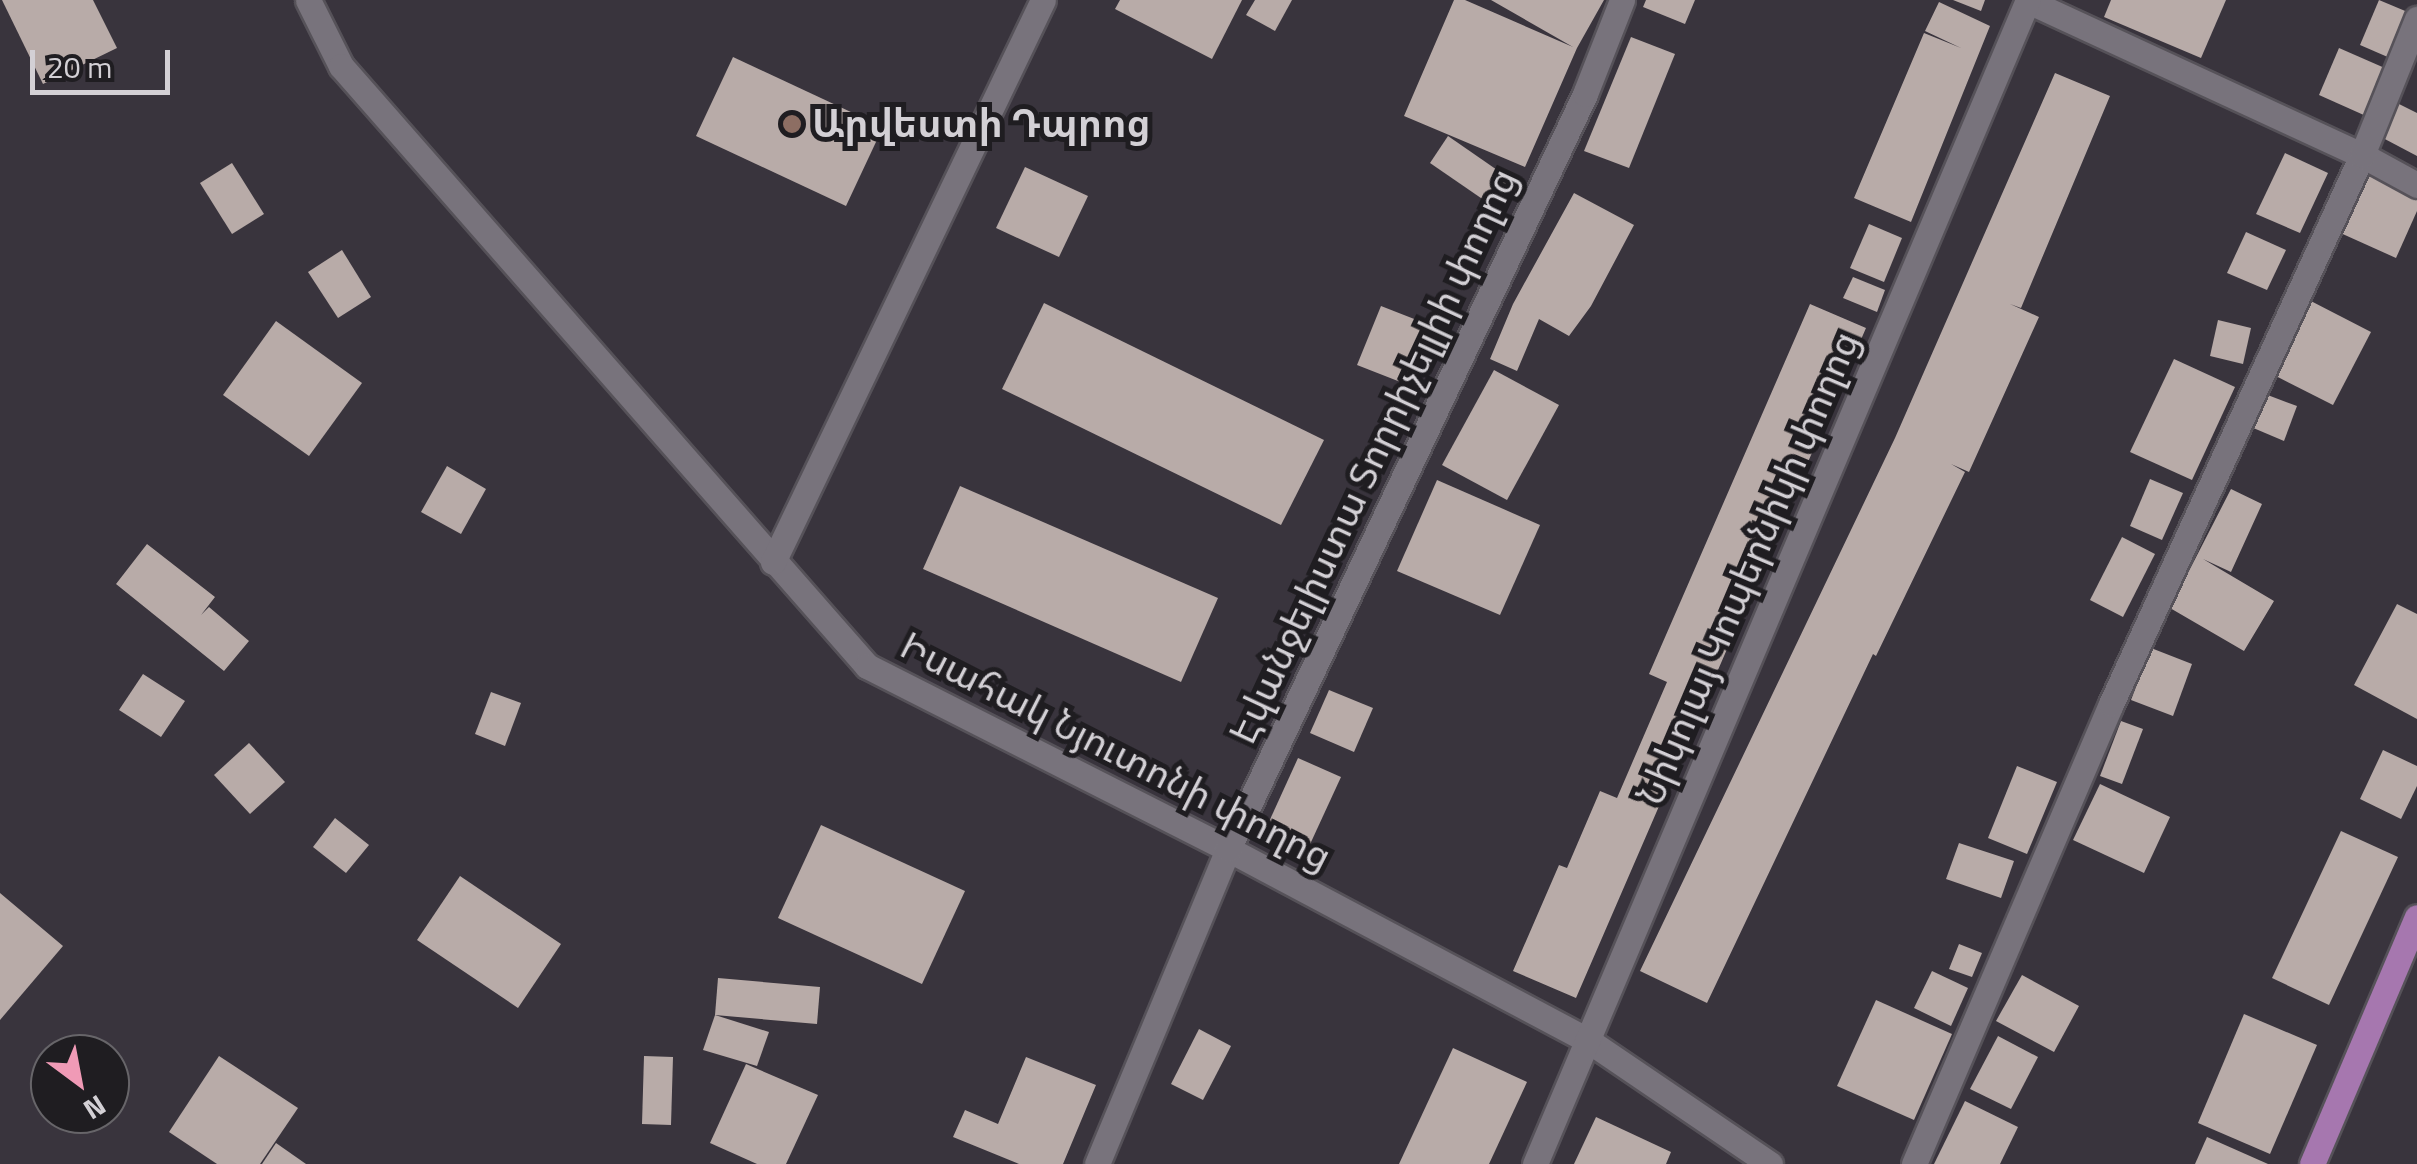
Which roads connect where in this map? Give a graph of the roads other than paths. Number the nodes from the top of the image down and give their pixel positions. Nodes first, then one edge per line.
1 (308, 0) edge
2 (1043, 0) edge
3 (1622, 0) edge
4 (2028, 1) edge
5 (2417, 18) edge
6 (2362, 155) junction
7 (2417, 185) edge
8 (773, 562) junction
9 (1228, 849) junction
10 (2417, 917) edge
11 (1589, 1040) junction
12 (1097, 1164) edge
13 (1535, 1164) edge
14 (1770, 1164) edge
15 (1914, 1164) edge
16 (2312, 1164) edge

1 - 8 street, Իսահակ Նյուտոնի փողոց
2 - 8 street
3 - 9 street, Էվանջելիստա Տորրիչելլիի փողոց
4 - 6 street
4 - 11 street, Նիկոլայ Կոպերնիկի փողոց
5 - 6 street
6 - 7 street
6 - 15 street
8 - 9 street, Իսահակ Նյուտոնի փողոց
9 - 11 street, Իսահակ Նյուտոնի փողոց
9 - 12 street, Էվանջելիստա Տորրիչելլիի փողոց
10 - 16 main road
11 - 13 street, Նիկոլայ Կոպերնիկի փողոց
11 - 14 street, Իսահակ Նյուտոնի փողոց

